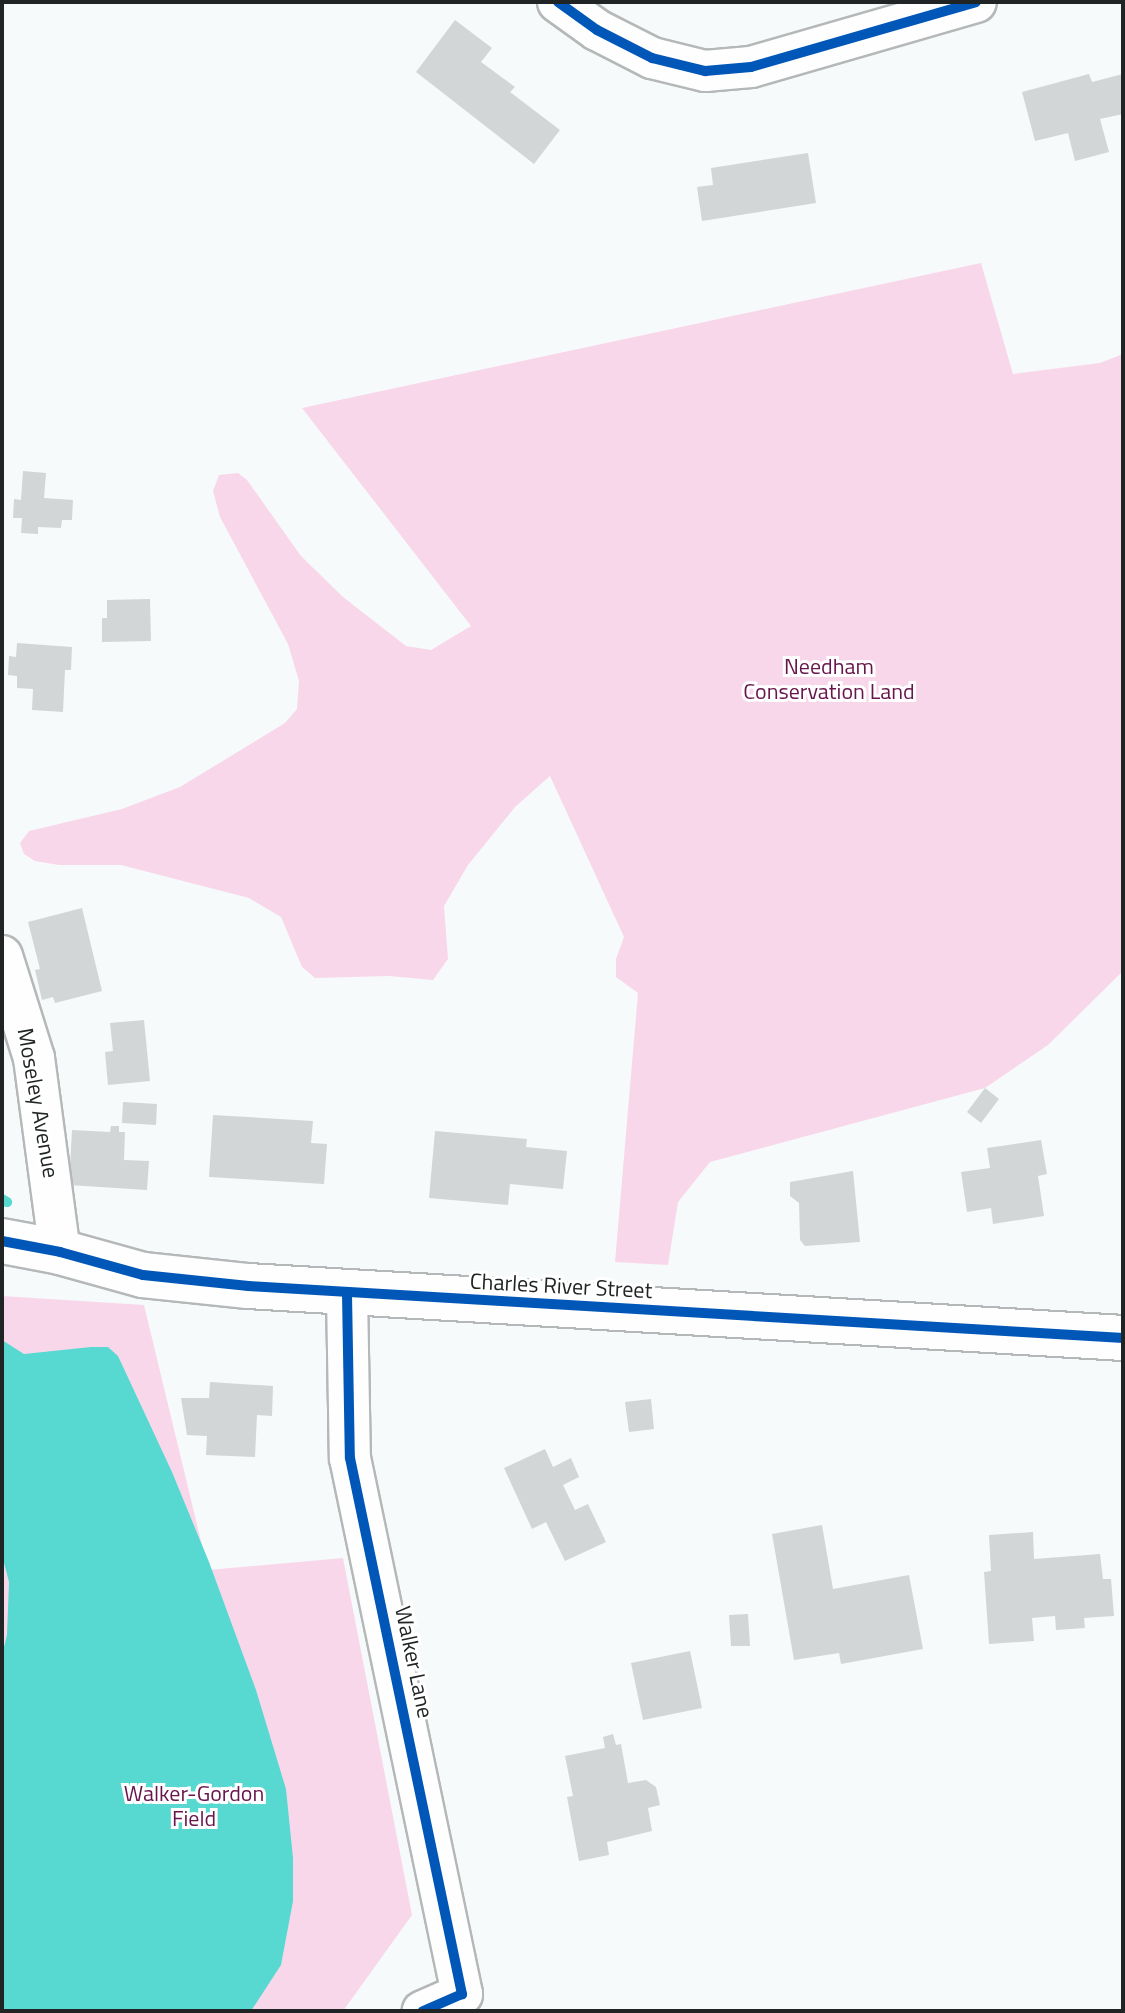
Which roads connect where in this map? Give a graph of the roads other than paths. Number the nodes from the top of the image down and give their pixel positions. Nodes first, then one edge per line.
1 (558, 2) edge
2 (976, 2) edge
3 (2, 956) edge
4 (2, 1241) edge
5 (60, 1252) junction
6 (347, 1294) junction
7 (1123, 1338) edge
8 (464, 2002) edge
9 (423, 2011) edge

1 - 2 street
3 - 5 street, Moseley Avenue
4 - 5 street, Charles River Street
5 - 6 street, Charles River Street
6 - 7 street, Charles River Street
6 - 8 street, Walker Lane
8 - 9 street, Walker Lane

